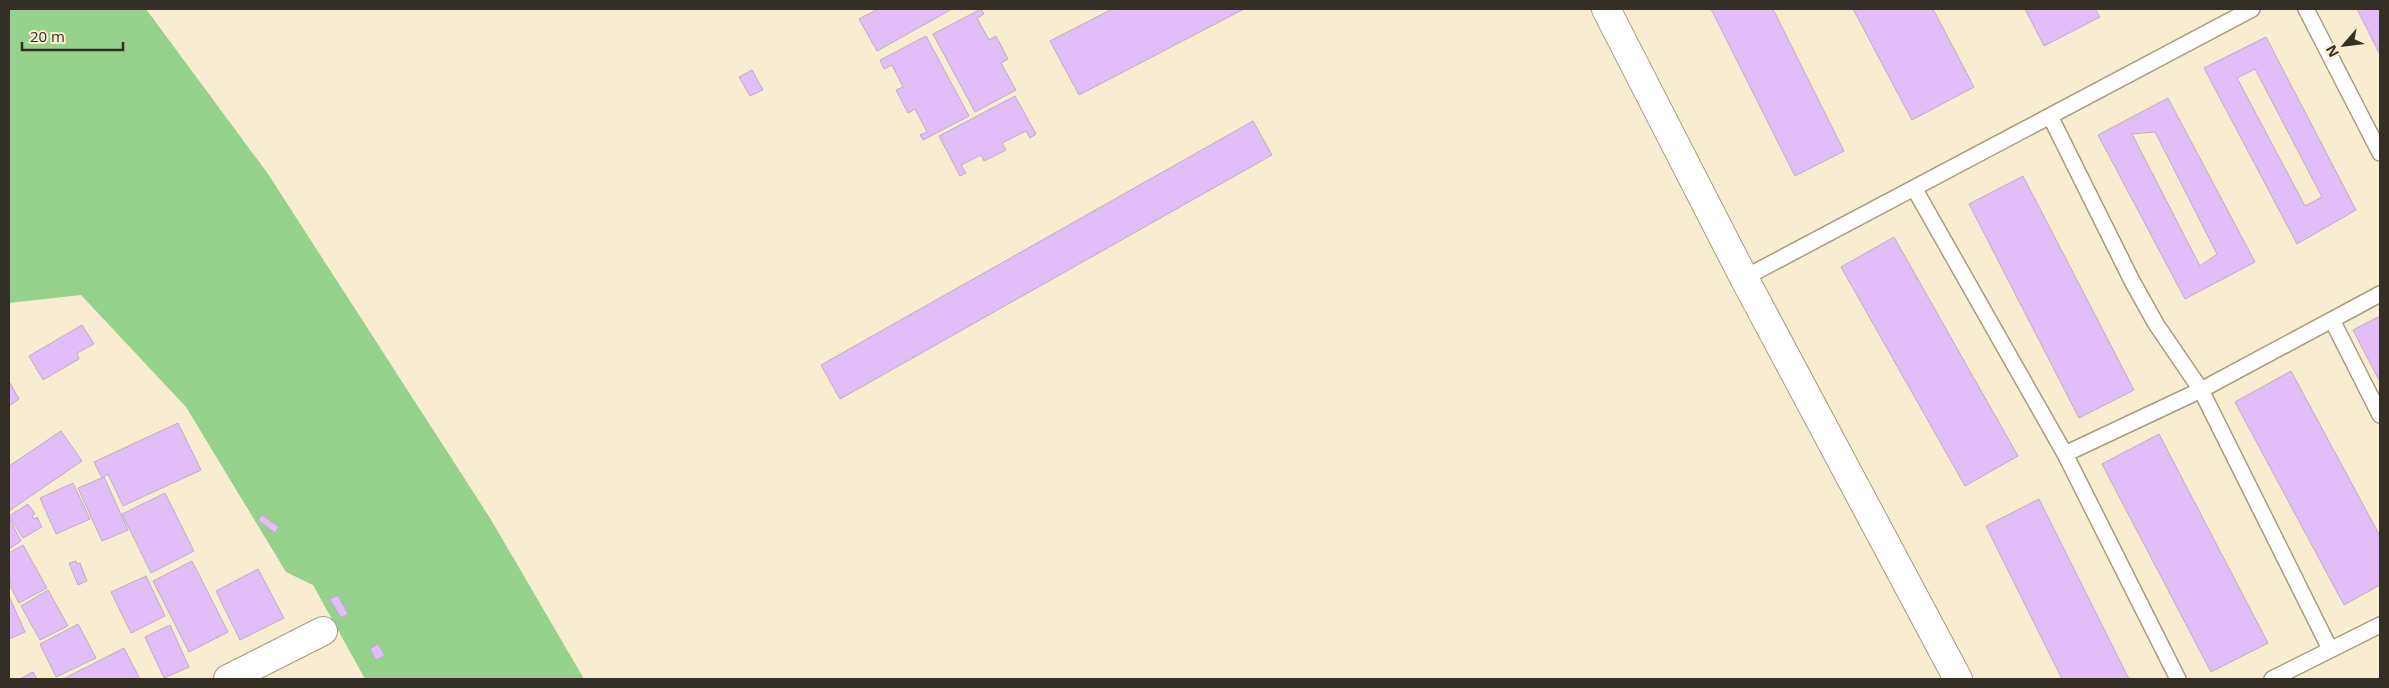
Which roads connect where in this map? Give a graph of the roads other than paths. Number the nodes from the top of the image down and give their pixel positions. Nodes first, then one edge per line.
1 (1606, 9) edge
2 (2252, 9) edge
3 (2306, 9) edge
4 (2050, 116) junction
5 (2380, 153) edge
6 (1914, 188) junction
7 (1744, 278) junction
8 (2380, 294) edge
9 (2332, 320) junction
10 (2201, 390) junction
11 (2380, 415) edge
12 (2065, 454) junction
13 (2380, 625) edge
14 (322, 631) dead end
15 (2330, 649) junction
16 (228, 679) edge
17 (1958, 679) edge
18 (2178, 679) edge
19 (2272, 679) edge

1 - 7 street
2 - 4 lane
3 - 5 lane
4 - 6 lane
4 - 10 lane
6 - 7 lane
6 - 12 lane
7 - 17 street
8 - 9 lane
9 - 10 lane
9 - 11 lane
10 - 12 lane
10 - 15 lane
12 - 18 lane
13 - 15 lane
14 - 16 street
15 - 19 lane

